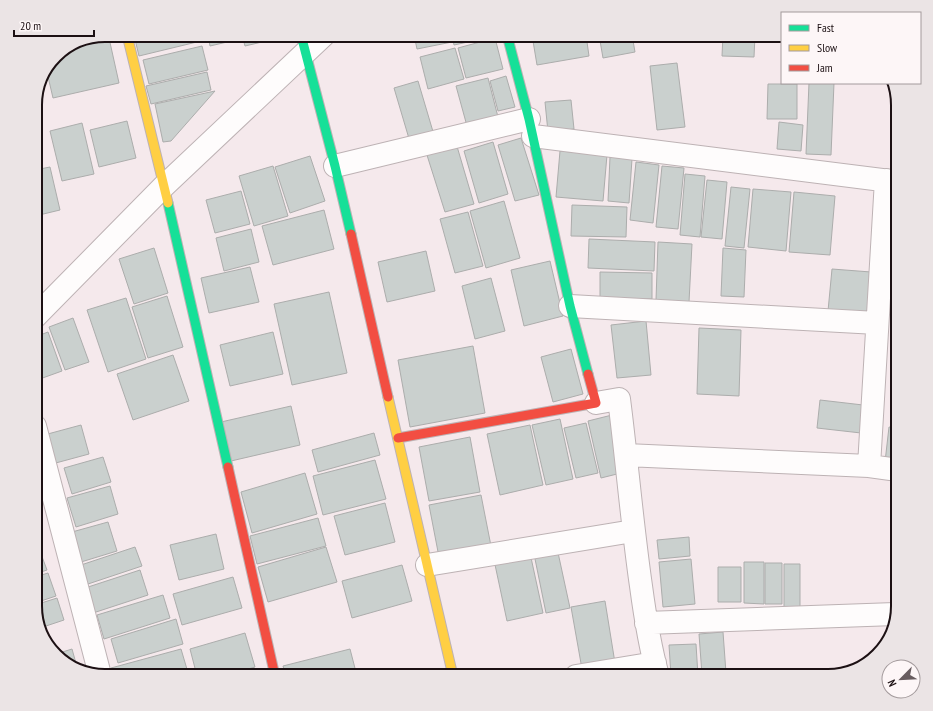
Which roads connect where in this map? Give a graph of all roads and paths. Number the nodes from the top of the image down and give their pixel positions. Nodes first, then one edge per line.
1 (129, 42) edge
2 (509, 42) edge
3 (303, 43) edge
4 (531, 128) junction
5 (335, 166) junction
6 (891, 181) edge
7 (164, 186) junction
8 (891, 190) edge
9 (570, 306) junction
10 (42, 310) edge
11 (877, 323) junction
12 (596, 403) junction
13 (398, 438) junction
14 (42, 453) edge
15 (626, 455) junction
16 (869, 466) junction
17 (891, 469) edge
18 (633, 531) junction
19 (427, 565) junction
20 (890, 614) edge
21 (646, 623) junction
22 (98, 668) edge
23 (272, 669) edge
24 (451, 669) edge
25 (656, 669) edge

1 - 7 street
2 - 4 street
3 - 5 street
3 - 7 street
4 - 5 street
4 - 6 street
4 - 9 street
5 - 13 street
7 - 10 street
7 - 23 street
8 - 11 street
9 - 11 street
9 - 12 street
11 - 16 street
12 - 13 street
12 - 15 street
13 - 19 street
14 - 22 street
15 - 16 street
15 - 18 street
16 - 17 street
18 - 19 street
18 - 21 street
19 - 24 street
20 - 21 street
21 - 25 street

